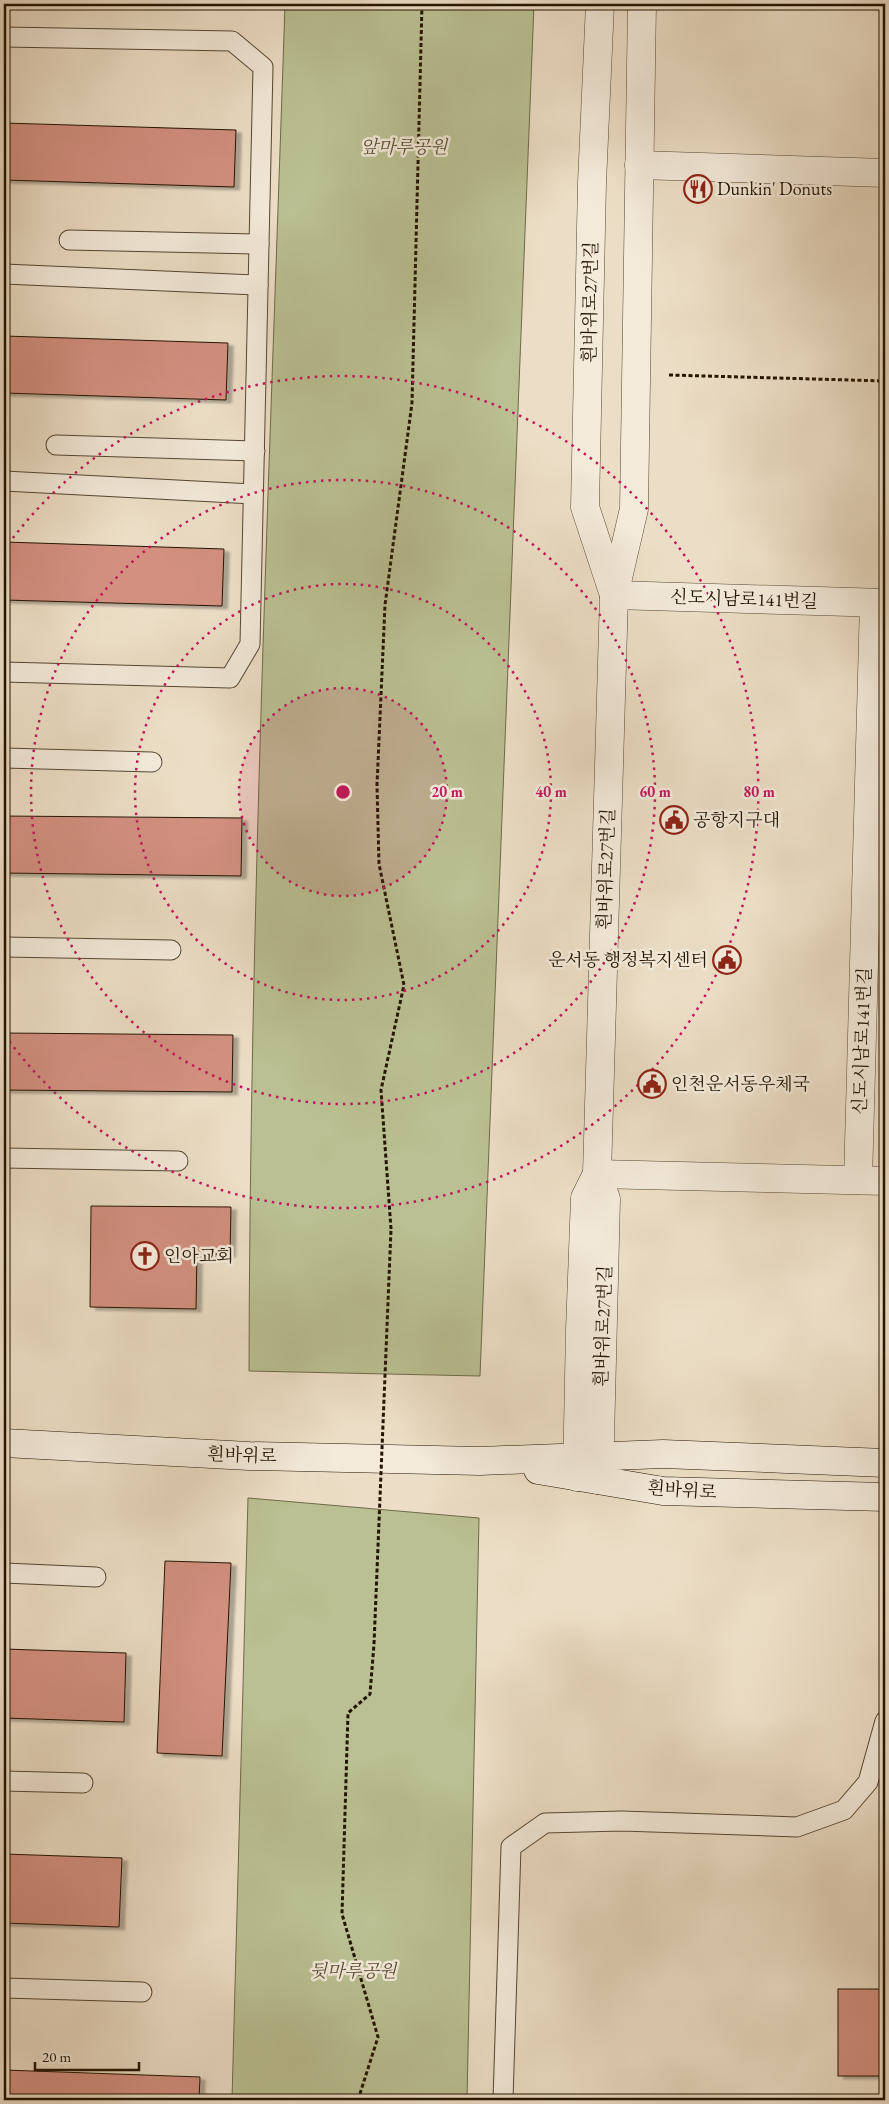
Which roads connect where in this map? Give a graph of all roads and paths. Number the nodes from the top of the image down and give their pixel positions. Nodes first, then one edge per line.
1 (422, 4) edge
2 (600, 4) edge
3 (642, 4) edge
4 (4, 37) edge
5 (639, 165) junction
6 (885, 172) edge
7 (69, 240) dead end
8 (259, 244) junction
9 (4, 274) edge
10 (258, 284) junction
11 (636, 373) junction
12 (885, 381) edge
13 (56, 445) dead end
14 (255, 451) junction
15 (4, 481) edge
16 (253, 494) junction
17 (614, 595) junction
18 (880, 603) edge
19 (4, 672) edge
20 (4, 758) edge
21 (152, 762) dead end
22 (4, 947) edge
23 (171, 950) dead end
24 (4, 1158) edge
25 (178, 1161) dead end
26 (597, 1174) junction
27 (858, 1180) junction
28 (885, 1181) edge
29 (4, 1443) edge
30 (885, 1463) edge
31 (588, 1468) junction
32 (885, 1498) edge
33 (4, 1573) edge
34 (96, 1577) dead end
35 (885, 1721) edge
36 (4, 1780) edge
37 (83, 1783) dead end
38 (4, 1988) edge
39 (142, 1992) dead end
40 (358, 2100) edge
41 (503, 2100) edge

1 - 40 path, bridge
2 - 17 street, 흰바위로27번길
3 - 5 street, 흰바위로27번길
4 - 8 lane
5 - 6 street
5 - 11 street, 흰바위로27번길
7 - 8 lane
8 - 10 lane
9 - 10 lane
10 - 14 lane
11 - 12 path
11 - 17 street, 흰바위로27번길
13 - 14 lane
14 - 16 lane
15 - 16 lane
16 - 19 lane
17 - 18 street, 신도시남로141번길
17 - 26 street, 흰바위로27번길
18 - 27 street, 신도시남로141번길
20 - 21 lane
22 - 23 lane
24 - 25 lane
26 - 27 street
26 - 31 street, 흰바위로27번길
27 - 28 street
29 - 31 street, 흰바위로
30 - 31 street, 흰바위로
31 - 32 street, 흰바위로
33 - 34 lane
35 - 41 lane
36 - 37 lane
38 - 39 lane

